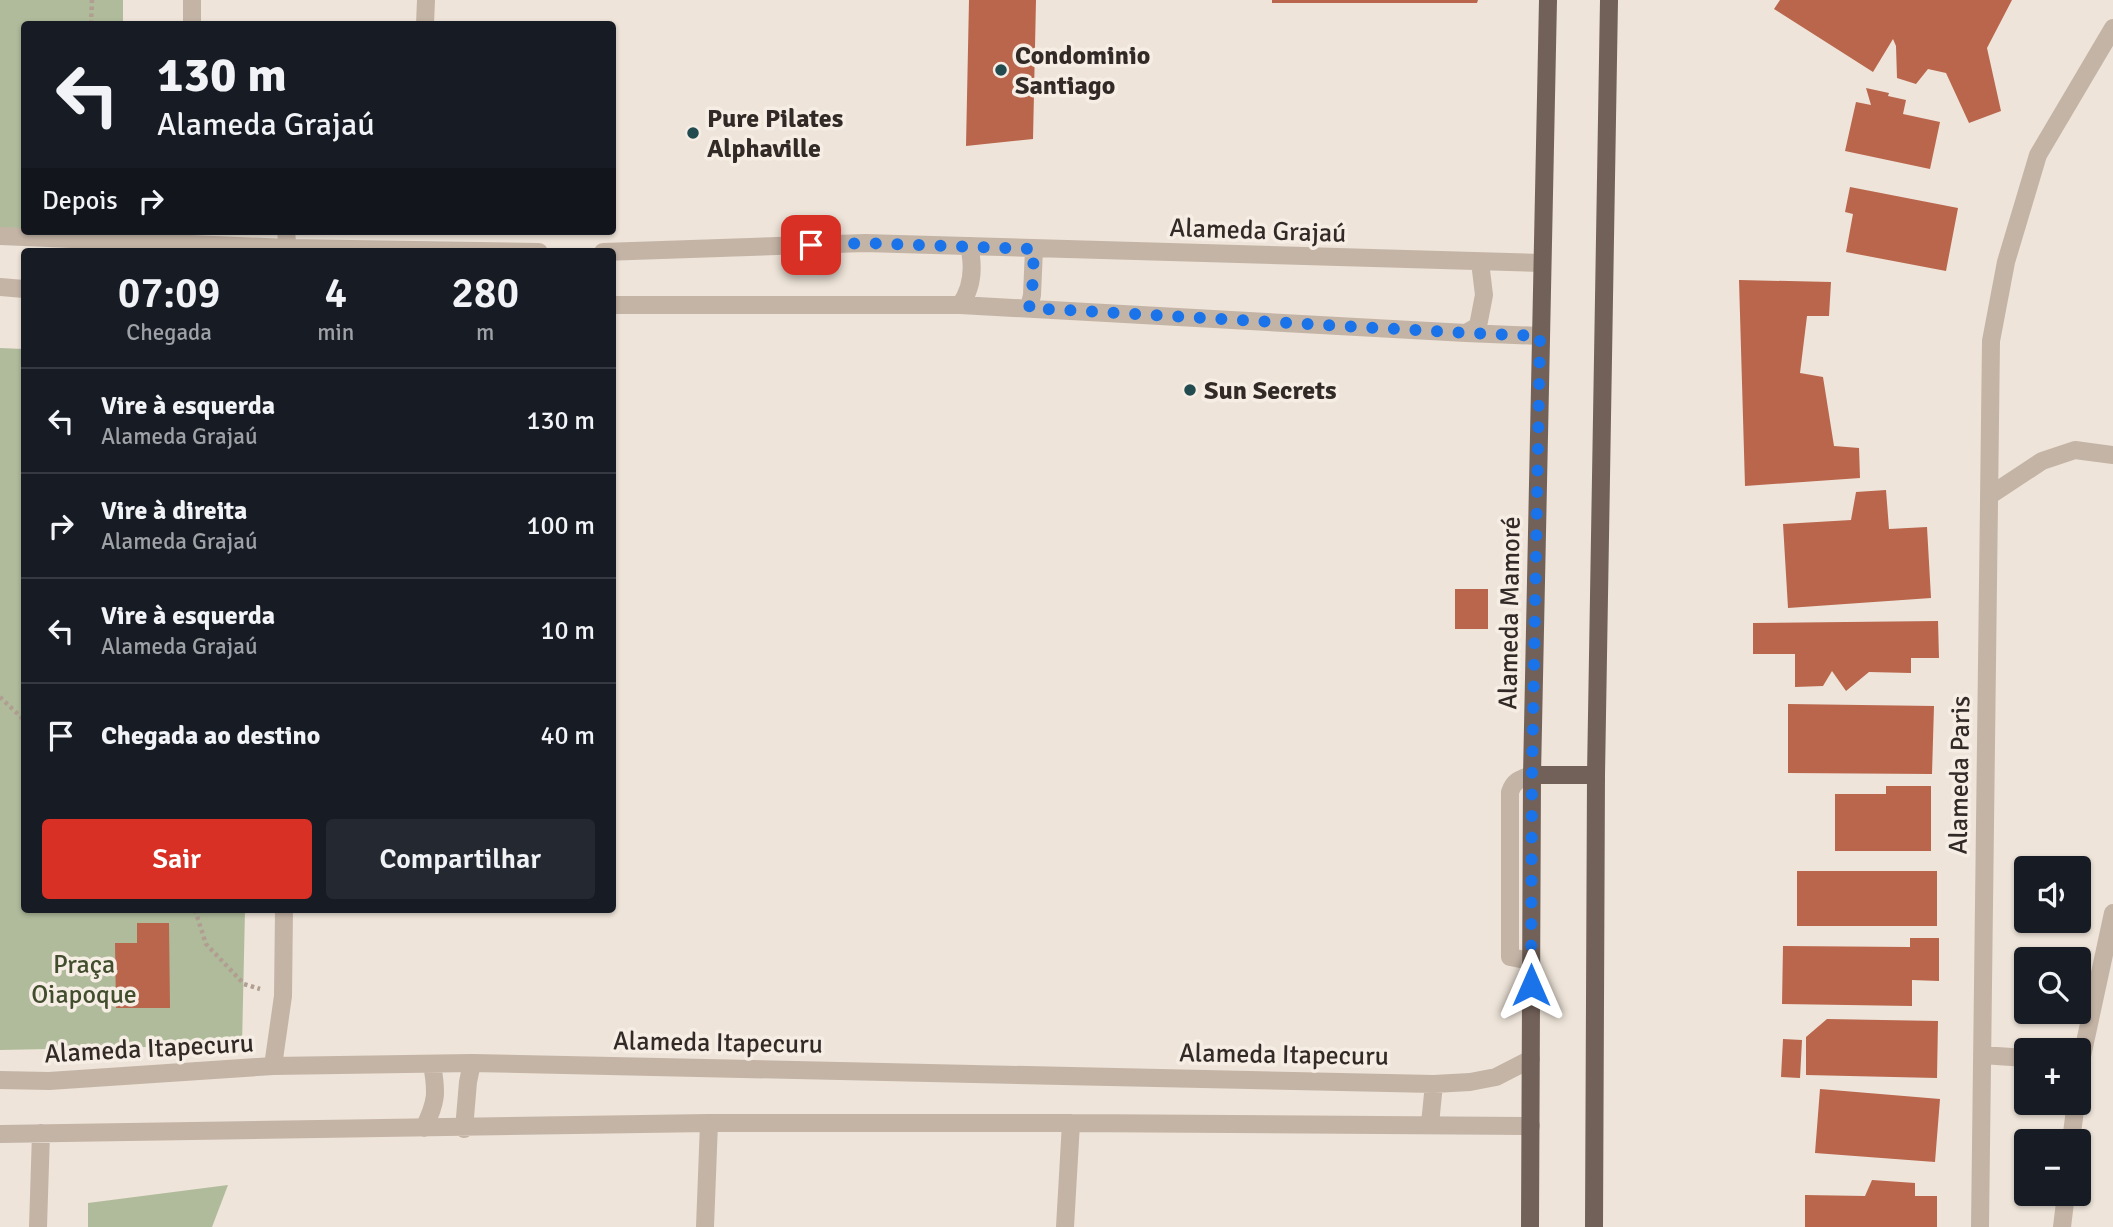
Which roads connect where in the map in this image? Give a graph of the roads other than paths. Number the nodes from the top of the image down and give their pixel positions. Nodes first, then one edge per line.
1 (192, 0) edge
2 (426, 0) edge
3 (1548, 0) edge
4 (1609, 0) edge
5 (192, 21) edge
6 (425, 21) edge
7 (2113, 28) edge
8 (0, 236) edge
9 (288, 244) edge
10 (969, 246) junction
11 (414, 248) edge
12 (1034, 249) junction
13 (616, 252) edge
14 (1480, 262) junction
15 (1542, 263) junction
16 (0, 288) edge
17 (21, 289) edge
18 (960, 304) junction
19 (616, 305) edge
20 (1029, 308) junction
21 (1466, 333) junction
22 (1540, 336) junction
23 (2113, 455) edge
24 (1989, 496) junction
25 (1532, 775) junction
26 (1597, 775) junction
27 (284, 913) edge
28 (2113, 913) edge
29 (2084, 1038) edge
30 (1982, 1055) junction
31 (2014, 1057) edge
32 (1531, 1059) junction
33 (472, 1063) junction
34 (432, 1064) junction
35 (273, 1066) junction
36 (0, 1080) edge
37 (1434, 1084) junction
38 (709, 1123) junction
39 (1071, 1123) junction
40 (1430, 1124) junction
41 (1531, 1126) junction
42 (424, 1128) junction
43 (464, 1129) junction
44 (41, 1133) junction
45 (0, 1134) edge
46 (2065, 1206) edge
47 (38, 1227) edge
48 (705, 1227) edge
49 (1065, 1227) edge
50 (1530, 1227) edge
51 (1594, 1227) edge
52 (1980, 1227) edge
53 (2062, 1227) edge

1 - 5 street
2 - 6 street
3 - 15 main road, Alameda Mamoré
4 - 26 main road
7 - 24 street, Alameda Paris
8 - 9 street
9 - 11 street
10 - 12 street, Alameda Grajaú
10 - 13 street, Alameda Grajaú
10 - 18 street
12 - 14 street, Alameda Grajaú
12 - 20 street
14 - 15 street, Alameda Grajaú
14 - 21 street
15 - 22 main road, Alameda Mamoré
16 - 17 street
18 - 19 street
18 - 20 street
20 - 21 street
21 - 22 street
22 - 25 main road, Alameda Mamoré
23 - 24 street
24 - 30 street, Alameda Paris
25 - 26 main road
25 - 32 main road, Alameda Mamoré
26 - 51 main road
27 - 35 street
28 - 29 street
30 - 31 street
30 - 52 street, Alameda Paris
32 - 37 street, Alameda Itapecuru
32 - 41 main road, Alameda Mamoré
33 - 34 street, Alameda Itapecuru
33 - 37 street, Alameda Itapecuru
33 - 43 street
34 - 35 street, Alameda Itapecuru
34 - 42 street
35 - 36 street, Alameda Itapecuru
37 - 40 street
38 - 39 street
38 - 43 street
38 - 48 street
39 - 40 street
39 - 49 street
40 - 41 street
41 - 50 main road, Alameda Mamoré
42 - 43 street
42 - 44 street
44 - 45 street
44 - 47 street
46 - 53 street

